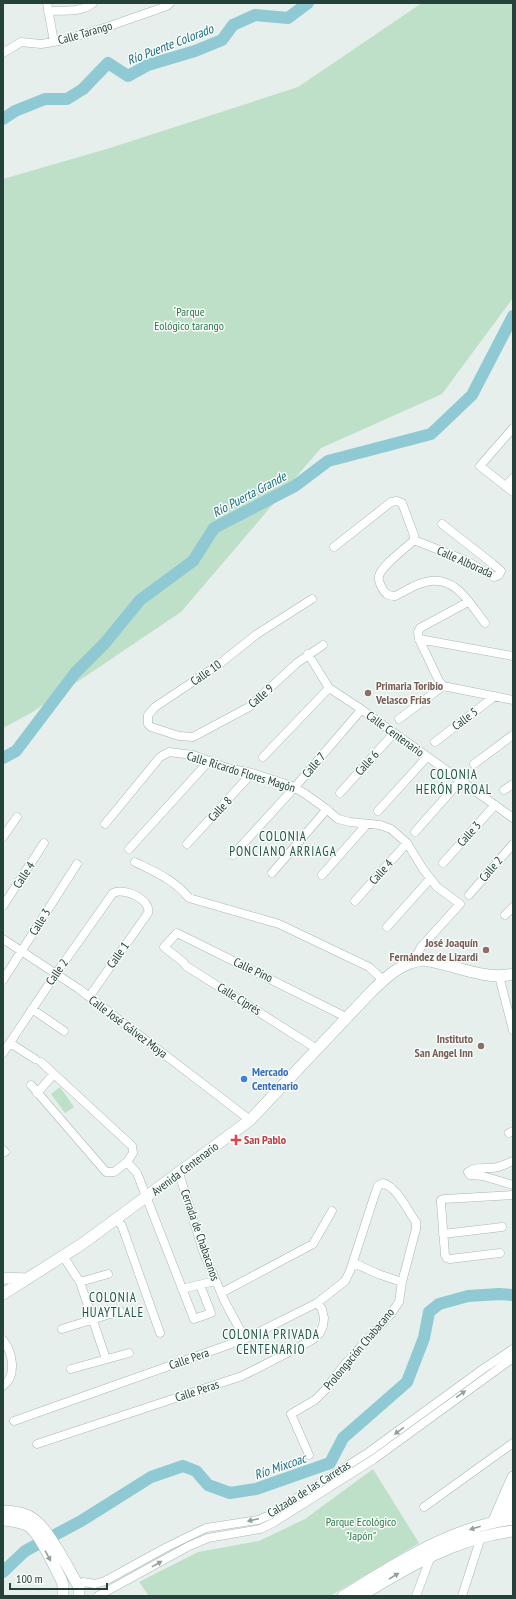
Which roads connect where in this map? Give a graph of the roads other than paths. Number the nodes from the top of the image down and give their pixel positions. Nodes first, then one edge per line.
1 (93, 3) edge
2 (169, 5) edge
3 (48, 7) edge
4 (54, 42) junction
5 (3, 53) edge
6 (513, 428) edge
7 (513, 478) edge
8 (506, 486) junction
9 (513, 492) edge
10 (442, 524) dead end
11 (414, 540) junction
12 (334, 547) dead end
13 (312, 599) dead end
14 (468, 602) junction
15 (485, 623) dead end
16 (419, 639) junction
17 (323, 645) dead end
18 (308, 654) junction
19 (513, 656) edge
20 (443, 686) junction
21 (328, 688) junction
22 (495, 696) junction
23 (513, 700) edge
24 (361, 710) junction
25 (399, 719) dead end
26 (394, 733) junction
27 (513, 735) edge
28 (193, 737) joint
29 (435, 742) dead end
30 (427, 756) junction
31 (263, 757) dead end
32 (208, 762) junction
33 (474, 764) dead end
34 (252, 773) junction
35 (460, 780) junction
36 (513, 784) edge
37 (295, 787) junction
38 (504, 790) dead end
39 (340, 793) dead end
40 (495, 805) junction
41 (327, 809) junction
42 (378, 811) dead end
43 (17, 817) dead end
44 (513, 818) edge
45 (106, 824) dead end
46 (367, 824) junction
47 (414, 832) dead end
48 (3, 838) edge
49 (44, 843) dead end
50 (407, 843) junction
51 (187, 844) dead end
52 (513, 844) edge
53 (129, 849) dead end
54 (233, 855) dead end
55 (136, 862) dead end
56 (443, 863) dead end
57 (77, 864) dead end
58 (272, 873) dead end
59 (322, 876) dead end
60 (430, 879) junction
61 (113, 894) joint
62 (469, 895) dead end
63 (355, 901) dead end
64 (3, 906) edge
65 (513, 906) edge
66 (505, 916) dead end
67 (387, 927) dead end
68 (3, 939) edge
69 (164, 947) joint
70 (22, 952) junction
71 (414, 960) junction
72 (513, 974) edge
73 (55, 975) junction
74 (499, 976) junction
75 (3, 980) edge
76 (382, 981) junction
77 (89, 997) junction
78 (32, 1009) junction
79 (346, 1017) junction
80 (513, 1030) edge
81 (64, 1031) dead end
82 (10, 1043) junction
83 (317, 1049) junction
84 (3, 1053) edge
85 (54, 1074) junction
86 (31, 1085) dead end
87 (37, 1093) junction
88 (250, 1120) junction
89 (513, 1161) edge
90 (127, 1162) junction
91 (179, 1174) junction
92 (383, 1183) joint
93 (513, 1185) edge
94 (513, 1195) edge
95 (146, 1197) junction
96 (332, 1211) dead end
97 (116, 1219) junction
98 (502, 1227) dead end
99 (444, 1234) junction
100 (500, 1253) dead end
101 (63, 1256) junction
102 (354, 1263) junction
103 (108, 1274) dead end
104 (3, 1278) edge
105 (28, 1279) junction
106 (215, 1281) junction
107 (80, 1282) junction
108 (402, 1282) junction
109 (200, 1285) junction
110 (9, 1287) edge
111 (182, 1289) junction
112 (221, 1293) junction
113 (3, 1294) edge
114 (318, 1304) junction
115 (120, 1311) dead end
116 (93, 1319) junction
117 (62, 1329) dead end
118 (160, 1333) dead end
119 (245, 1339) junction
120 (3, 1340) edge
121 (513, 1349) edge
122 (129, 1354) dead end
123 (513, 1358) edge
124 (106, 1359) junction
125 (71, 1369) dead end
126 (3, 1386) edge
127 (14, 1421) dead end
128 (513, 1443) edge
129 (37, 1444) dead end
130 (309, 1455) dead end
131 (513, 1477) edge
132 (513, 1497) edge
133 (424, 1507) dead end
134 (3, 1511) edge
135 (3, 1520) edge
136 (509, 1520) edge
137 (493, 1523) junction
138 (513, 1531) edge
139 (40, 1532) junction
140 (481, 1538) junction
141 (431, 1556) junction
142 (79, 1592) edge
143 (62, 1596) edge
144 (66, 1596) edge
145 (98, 1596) edge
146 (343, 1596) edge
147 (360, 1596) edge
148 (416, 1596) edge
149 (462, 1596) edge

1 - 3 street
2 - 4 street, Calle Tarango
3 - 4 street
4 - 5 street, Calle Tarango
6 - 8 street
7 - 8 street
8 - 9 street
10 - 11 street, Calle Alborada
11 - 12 street
11 - 14 street
13 - 28 street, Calle 10
14 - 15 street
14 - 16 street
16 - 19 street
16 - 20 street
17 - 18 street, Calle 9
18 - 21 street, Calle Centenario
18 - 28 street, Calle 9
20 - 22 street
20 - 25 street
21 - 24 street, Calle Centenario
21 - 31 street
22 - 23 street
22 - 29 street, Calle 5
24 - 26 street, Calle Centenario
24 - 37 street, Calle 7
26 - 30 street, Calle Centenario
26 - 39 street, Calle 6
27 - 33 street
30 - 35 street, Calle Centenario
30 - 42 street
32 - 34 street, Calle Ricardo Flores Magón
32 - 45 street, Calle Ricardo Flores Magón
32 - 53 street
34 - 37 street, Calle Ricardo Flores Magón
34 - 51 street, Calle 8
35 - 40 street, Calle Centenario
35 - 47 street
36 - 38 street
37 - 41 street, Calle Ricardo Flores Magón
37 - 54 street, Calle 7
40 - 44 street, Calle Centenario
40 - 56 street, Calle 3
41 - 46 street, Calle Ricardo Flores Magón
41 - 58 street
43 - 48 street
46 - 50 street, Calle Ricardo Flores Magón
46 - 59 street
49 - 64 street, Calle 4
50 - 60 street, Calle Ricardo Flores Magón
50 - 63 street, Calle 4
52 - 62 street, Calle 2
55 - 76 street
57 - 70 street, Calle 3
60 - 67 street
60 - 71 street, Calle Ricardo Flores Magón
61 - 73 street, Calle 2
61 - 77 street, Calle 1
65 - 66 street
68 - 70 street, Calle José Gálvez Moya
69 - 79 street, Calle Pino
69 - 83 street, Calle Ciprés
70 - 73 street, Calle José Gálvez Moya
70 - 75 street, Calle 3
71 - 74 street
71 - 76 street, Avenida Centenario
72 - 74 street
73 - 77 street, Calle José Gálvez Moya
73 - 78 street, Calle 2
74 - 80 street
76 - 79 street, Avenida Centenario
77 - 88 street, Calle José Gálvez Moya
78 - 81 street
78 - 82 street, Calle 2
79 - 83 street, Avenida Centenario
82 - 84 street, Calle 2
82 - 85 street
83 - 88 street, Avenida Centenario
85 - 87 street
85 - 90 street
86 - 87 street
87 - 90 street
88 - 91 street, Avenida Centenario
89 - 93 street
90 - 95 street
91 - 95 street, Avenida Centenario
91 - 106 street, Cerrada de Chabacanos
92 - 102 street, Calle Pera
92 - 108 street, Prolongación Chabacano
94 - 99 street
95 - 97 street, Avenida Centenario
95 - 111 street
96 - 112 street
97 - 101 street, Avenida Centenario
97 - 118 street
98 - 99 street
99 - 100 street
101 - 105 street, Avenida Centenario
101 - 107 street
102 - 108 street
102 - 114 street, Calle Pera
103 - 107 street
104 - 105 street
105 - 110 street, Avenida Centenario
106 - 109 street
106 - 112 street, Cerrada de Chabacanos
107 - 116 street
108 - 130 street, Prolongación Chabacano
109 - 111 street
109 - 111 street
110 - 113 street, Avenida Centenario
112 - 119 street, Cerrada de Chabacanos
114 - 119 street, Calle Pera
114 - 129 street, Calle Peras
115 - 116 street
116 - 117 street
116 - 124 street
119 - 127 street, Calle Pera
120 - 126 street
121 -> 142 street, Calzada de las Carretas
122 - 124 street
145 -> 123 street, Calzada de las Carretas
124 - 125 street
128 - 133 street
131 - 137 street
132 - 136 street
134 - 139 street
135 - 139 street
136 - 137 street
137 -> 146 street
138 - 140 street
139 - 142 street
139 -> 143 street
140 - 141 street
140 - 149 street
147 -> 141 street
141 - 148 street
142 - 144 street, Calzada de las Carretas

